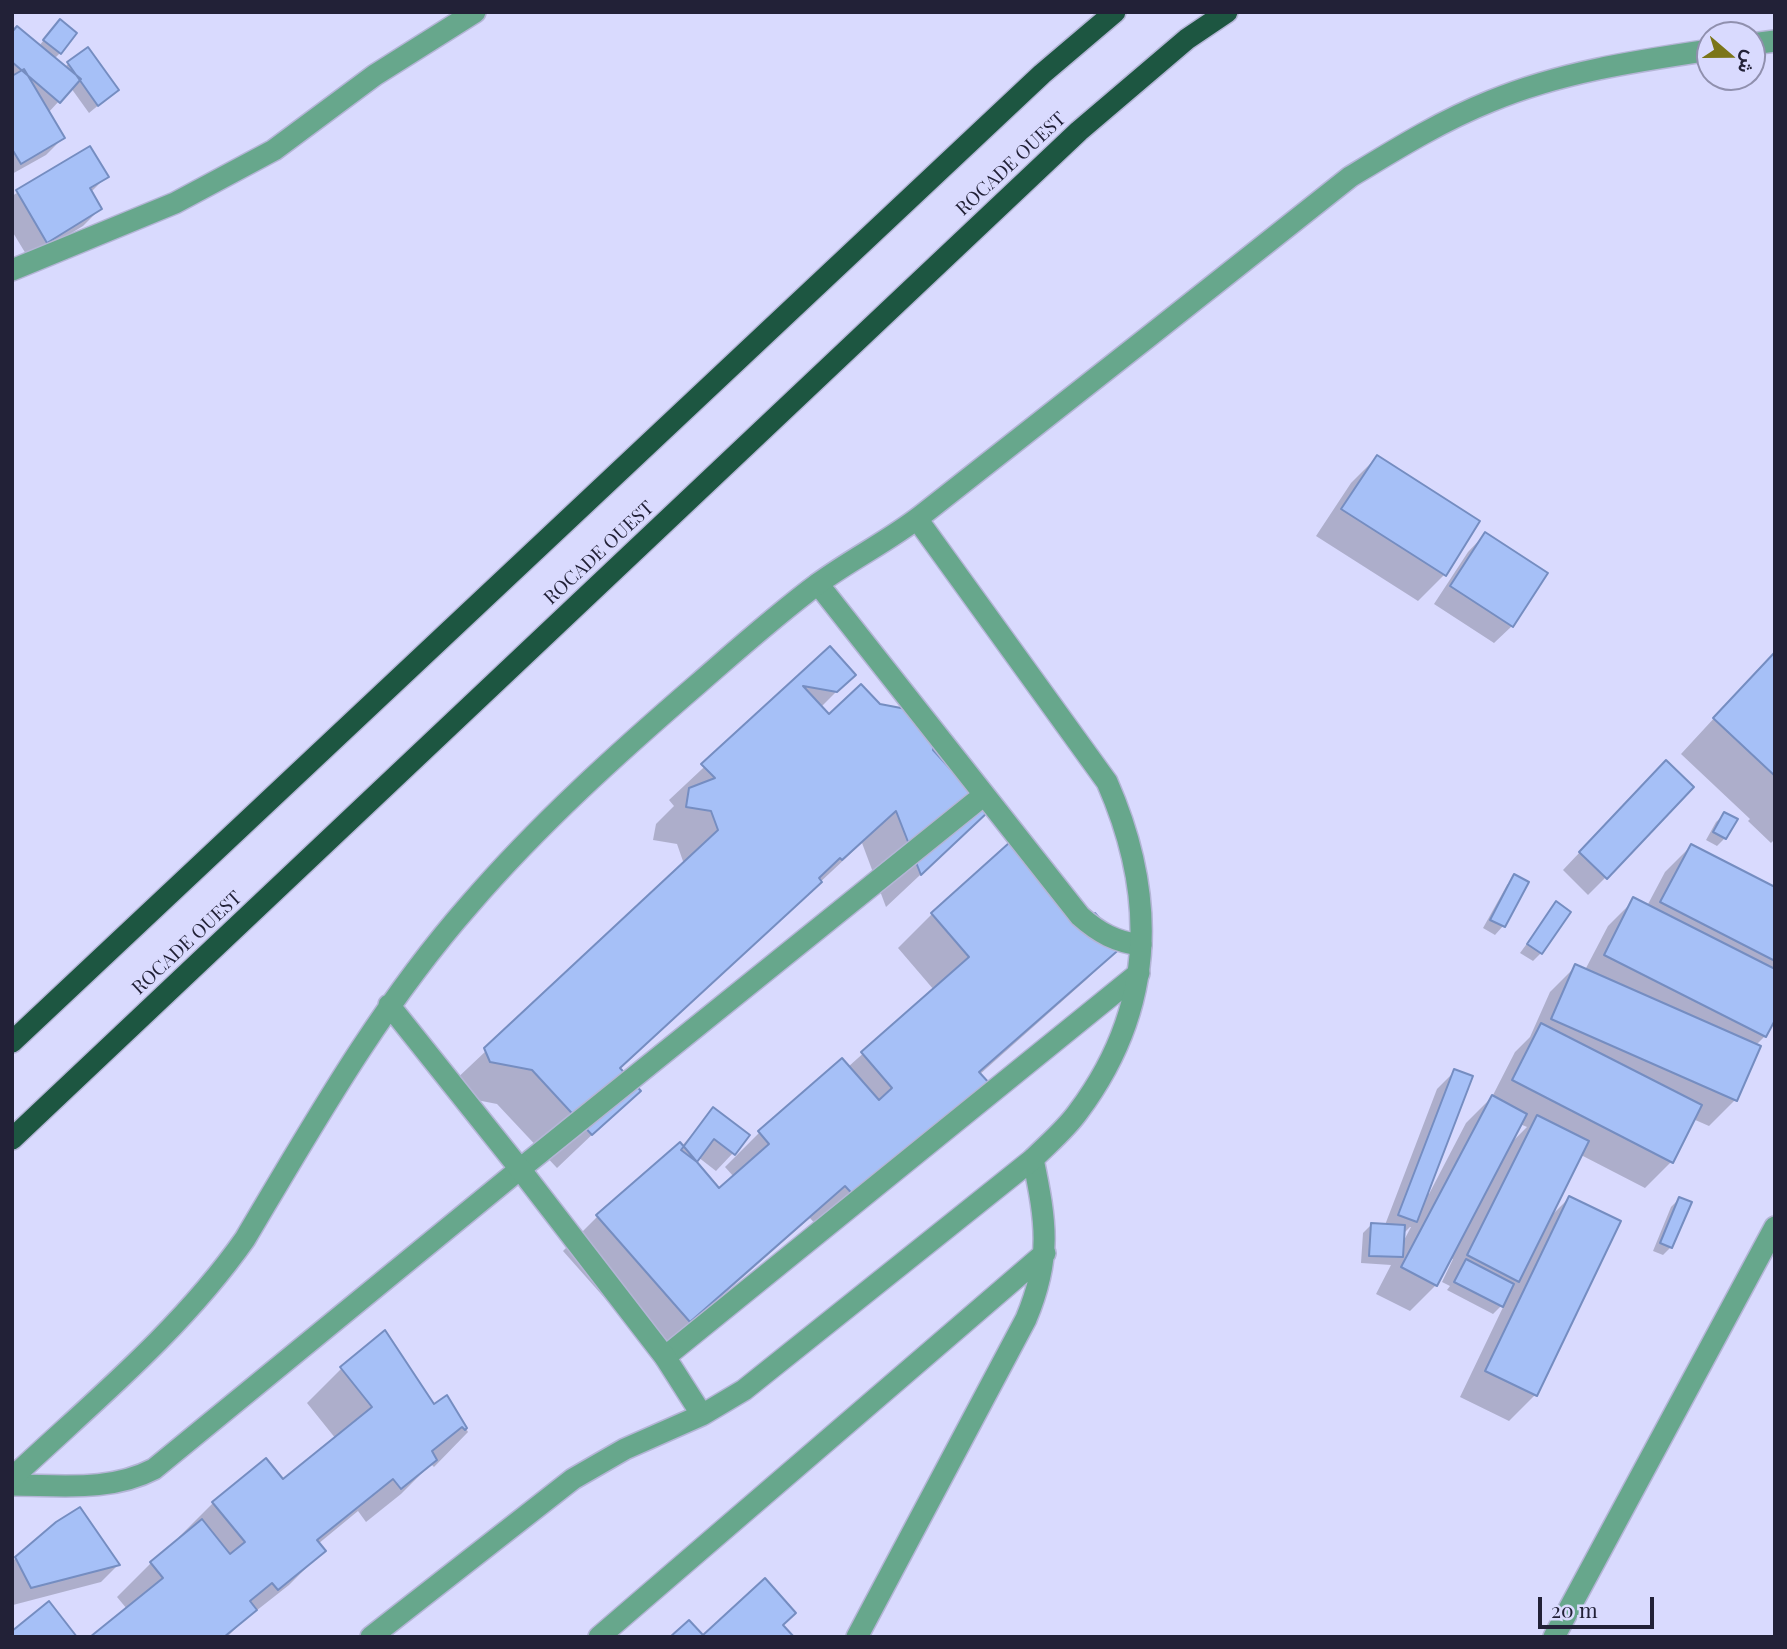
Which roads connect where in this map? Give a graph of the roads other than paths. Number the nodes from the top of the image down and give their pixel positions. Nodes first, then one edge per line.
1 (475, 12) edge
2 (1115, 12) edge
3 (1227, 12) edge
4 (1696, 52) edge
5 (12, 271) edge
6 (917, 519) junction
7 (818, 584) junction
8 (984, 795) junction
9 (1141, 945) junction
10 (1139, 973) junction
11 (389, 1005) junction
12 (12, 1042) edge
13 (12, 1139) edge
14 (1033, 1158) junction
15 (520, 1169) junction
16 (1775, 1227) edge
17 (1045, 1253) junction
18 (665, 1357) junction
19 (702, 1415) junction
20 (12, 1478) edge
21 (12, 1485) edge
22 (371, 1637) edge
23 (599, 1637) edge
24 (857, 1637) edge
25 (1555, 1637) edge

1 - 5 street
2 - 12 highway
3 - 13 highway, ROCADE OUEST
4 - 6 street
6 - 7 street
6 - 9 street
7 - 8 street
7 - 11 street
8 - 9 street
8 - 15 street
9 - 10 street
10 - 14 street
10 - 18 street
11 - 15 street
11 - 20 street
14 - 17 street
14 - 19 street
15 - 18 street
15 - 21 street
16 - 25 street
17 - 23 street
17 - 24 street
18 - 19 street
19 - 22 street

